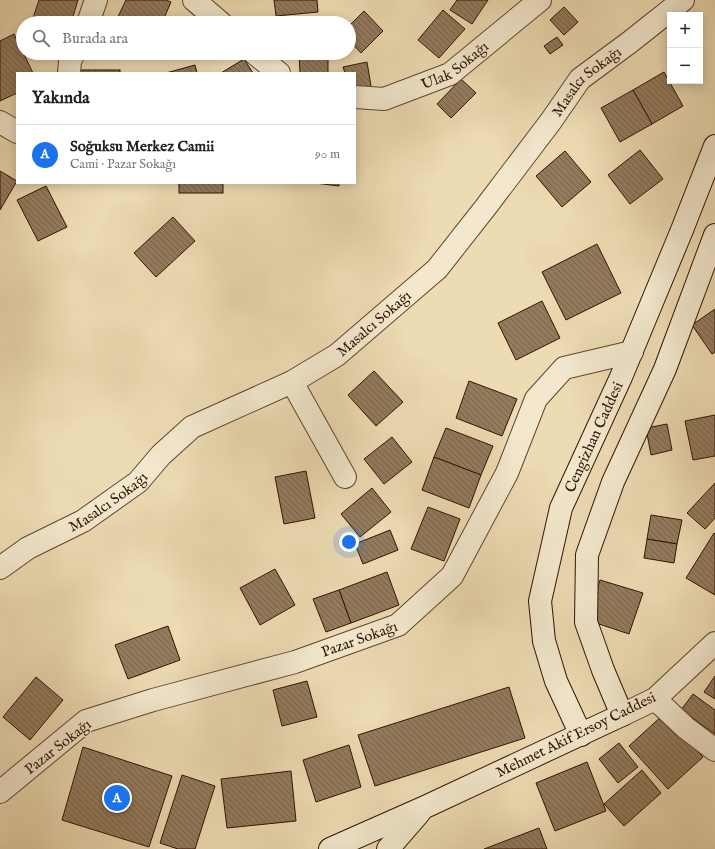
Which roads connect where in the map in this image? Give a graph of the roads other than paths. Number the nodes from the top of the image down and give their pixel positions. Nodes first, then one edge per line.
1 (96, 0) edge
2 (194, 0) edge
3 (540, 0) edge
4 (683, 0) edge
5 (90, 16) edge
6 (213, 16) edge
7 (70, 60) edge
8 (263, 60) edge
9 (69, 72) edge
10 (278, 72) edge
11 (356, 97) edge
12 (0, 122) edge
13 (16, 131) edge
14 (715, 146) edge
15 (715, 235) edge
16 (632, 352) junction
17 (292, 382) junction
18 (345, 477) dead end
19 (0, 568) edge
20 (715, 643) edge
21 (656, 699) junction
22 (622, 715) junction
23 (581, 735) junction
24 (715, 750) edge
25 (0, 792) edge
26 (425, 807) junction
27 (330, 849) edge
28 (388, 849) edge

1 - 5 street
2 - 6 street
3 - 11 street, Ulak Sokağı
4 - 17 street, Masalcı Sokağı
7 - 9 street
8 - 10 street
12 - 13 street
14 - 16 street, Cengizhan Caddesi
15 - 22 street
16 - 23 street, Cengizhan Caddesi
16 - 25 street, Pazar Sokağı
17 - 18 street
17 - 19 street, Masalcı Sokağı
20 - 21 street, Mehmet Akif Ersoy Caddesi
21 - 22 street, Mehmet Akif Ersoy Caddesi
21 - 24 street
22 - 23 street, Mehmet Akif Ersoy Caddesi
23 - 26 street, Mehmet Akif Ersoy Caddesi
26 - 27 street, Mehmet Akif Ersoy Caddesi
26 - 28 street, Mehmet Akif Ersoy Caddesi

